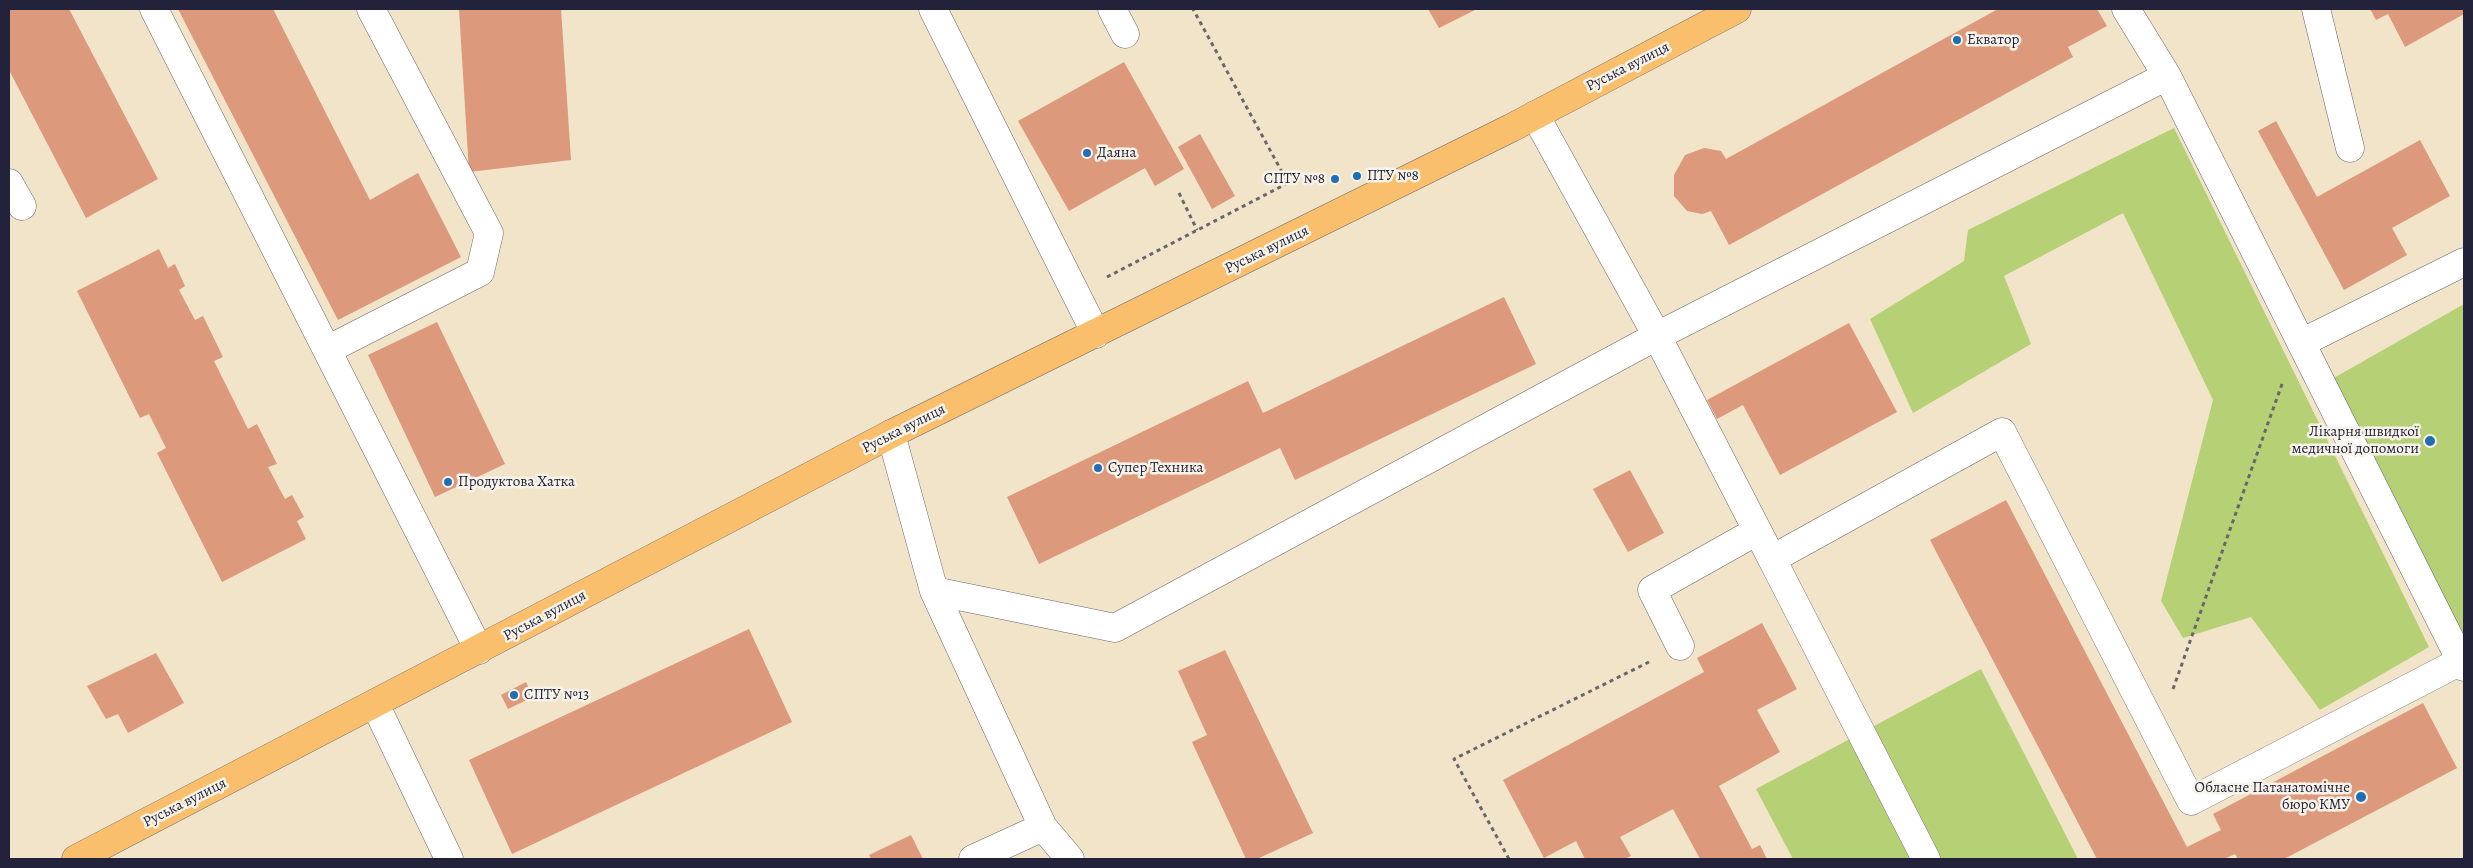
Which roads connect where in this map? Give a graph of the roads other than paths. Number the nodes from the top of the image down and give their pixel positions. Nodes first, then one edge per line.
1 (154, 9) edge
2 (371, 9) edge
3 (933, 9) edge
4 (1112, 9) edge
5 (1737, 9) edge
6 (2126, 9) edge
7 (2316, 9) edge
8 (1125, 34) dead end
9 (2167, 76) junction
10 (1535, 115) junction
11 (2350, 148) dead end
12 (2464, 262) edge
13 (1096, 334) junction
14 (1656, 336) junction
15 (2302, 343) junction
16 (327, 350) junction
17 (891, 434) junction
18 (1757, 531) junction
19 (1772, 559) junction
20 (934, 591) junction
21 (1680, 646) road end
22 (479, 650) junction
23 (2463, 664) edge
24 (375, 704) junction
25 (1043, 827) junction
26 (76, 859) edge
27 (449, 859) edge
28 (973, 859) edge
29 (1070, 859) edge
30 (1926, 859) edge

1 - 16 street
2 - 16 street
3 - 13 street
4 - 8 street
5 - 10 main road, Руська вулиця
6 - 9 street
7 - 11 street
9 - 14 street
9 - 15 street
10 - 13 main road, Руська вулиця
10 - 14 street
12 - 15 street
13 - 17 main road, Руська вулиця
14 - 18 street
14 - 20 street
15 - 23 street
16 - 22 street
17 - 20 street
17 - 22 main road, Руська вулиця
18 - 19 street
18 - 21 street
19 - 23 street
19 - 30 street
20 - 25 street
22 - 24 main road, Руська вулиця
24 - 26 main road, Руська вулиця
24 - 27 street
25 - 28 street
25 - 29 street

